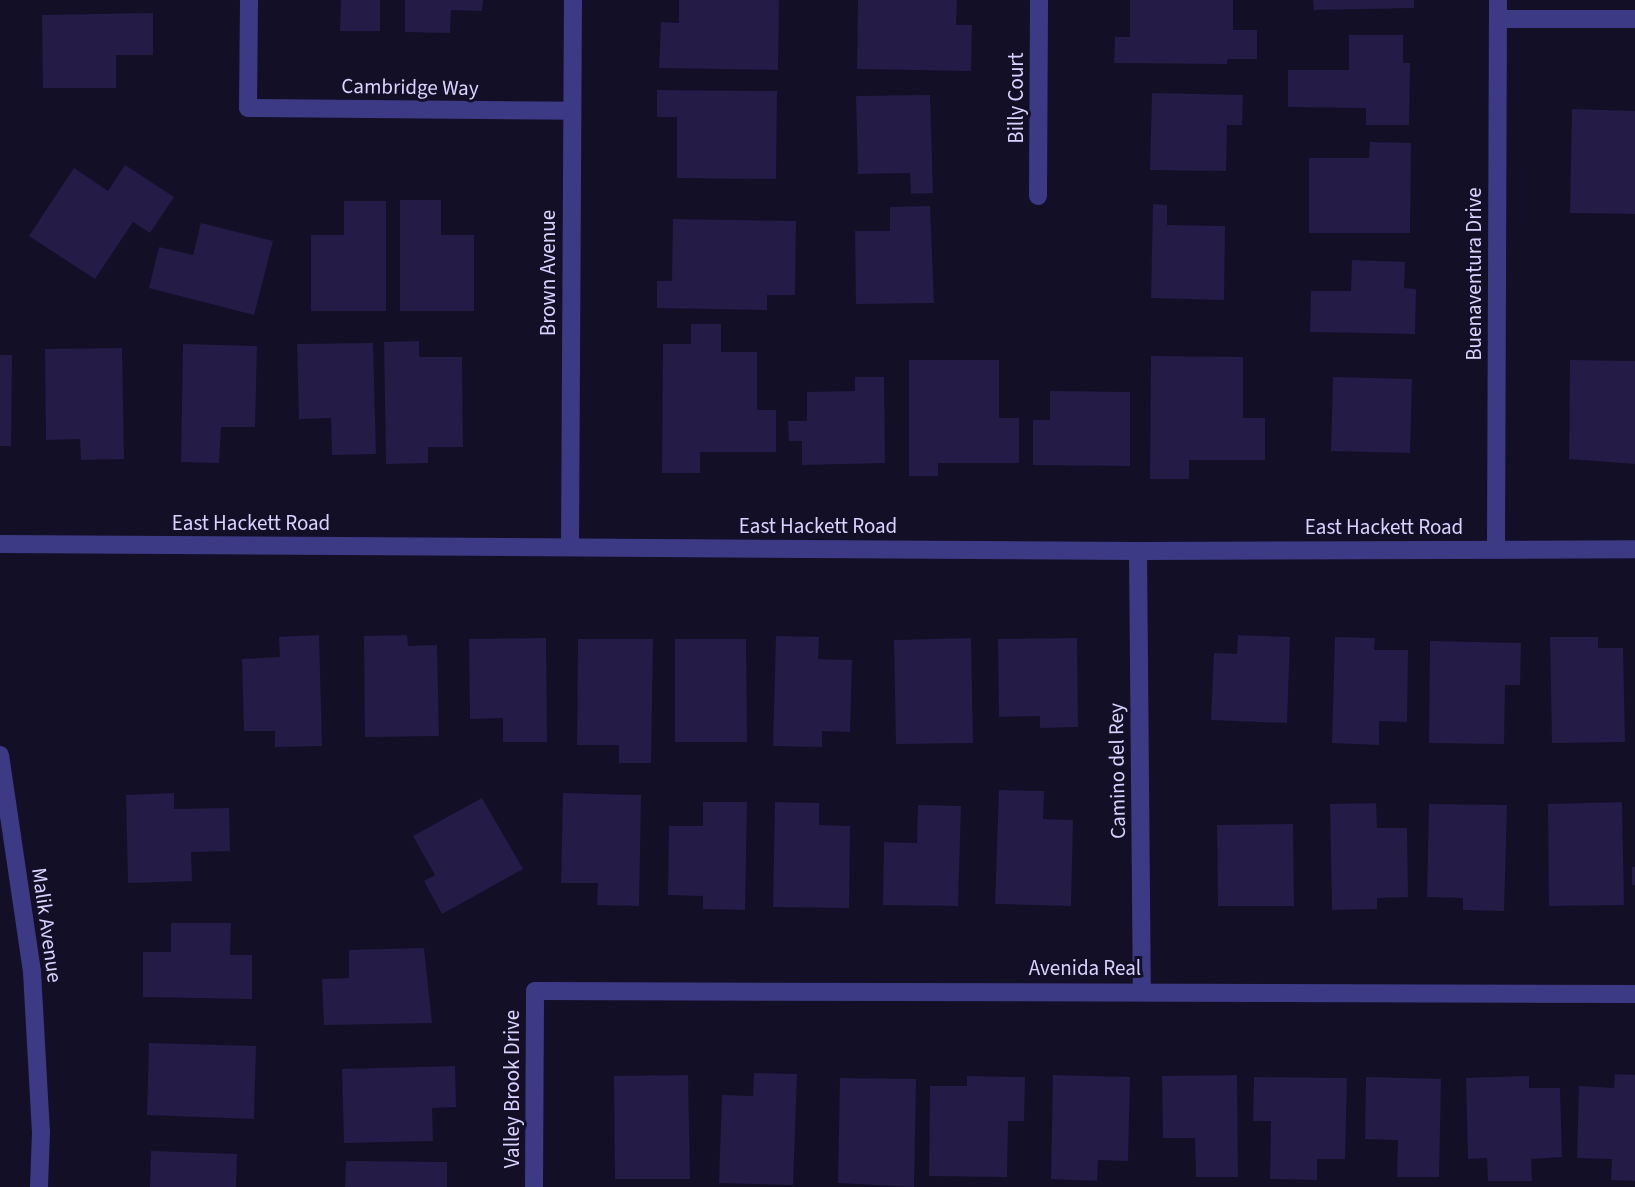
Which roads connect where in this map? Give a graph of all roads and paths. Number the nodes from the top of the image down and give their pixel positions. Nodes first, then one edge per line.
1 (249, 0) edge
2 (573, 0) edge
3 (1039, 0) edge
4 (1498, 0) edge
5 (1498, 19) junction
6 (1635, 19) edge
7 (572, 111) junction
8 (1038, 196) dead end
9 (0, 544) edge
10 (570, 547) junction
11 (1496, 549) junction
12 (1635, 549) edge
13 (1138, 551) junction
14 (0, 754) edge
15 (536, 990) joint
16 (1142, 990) junction
17 (1635, 994) edge
18 (39, 1187) edge
19 (534, 1187) edge

1 - 7 street, Cambridge Way
2 - 7 street, Brown Avenue
3 - 8 street, Billy Court
4 - 5 street, Buenaventura Drive
5 - 6 street
5 - 11 street, Buenaventura Drive
7 - 10 street, Brown Avenue
9 - 10 street, East Hackett Road
10 - 13 street, East Hackett Road
11 - 12 street, East Hackett Road
11 - 13 street, East Hackett Road
13 - 16 street, Camino del Rey
14 - 18 street, Malik Avenue
15 - 16 street, Avenida Real
15 - 19 street, Valley Brook Drive
16 - 17 street, Avenida Real

